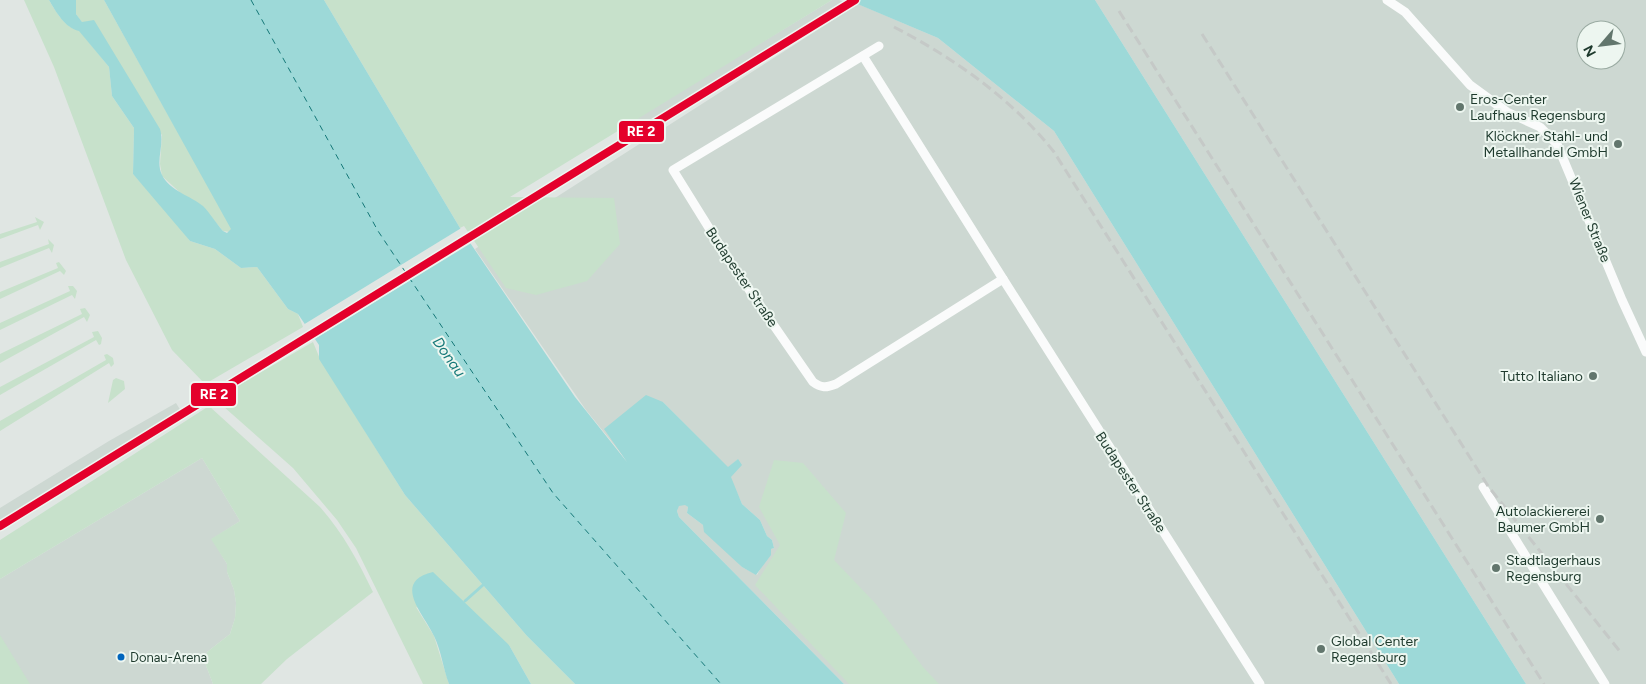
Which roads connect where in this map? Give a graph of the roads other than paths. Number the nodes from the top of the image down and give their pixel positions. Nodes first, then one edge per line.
1 (1387, 0) edge
2 (879, 46) dead end
3 (863, 56) junction
4 (1003, 278) junction
5 (1646, 352) edge
6 (1483, 487) dead end
7 (1260, 684) edge
8 (1605, 684) edge

1 - 5 street, Wiener Straße
2 - 3 street, Budapester Straße
3 - 4 street, Budapester Straße
3 - 4 street, Budapester Straße
4 - 7 street, Budapester Straße
6 - 8 street

